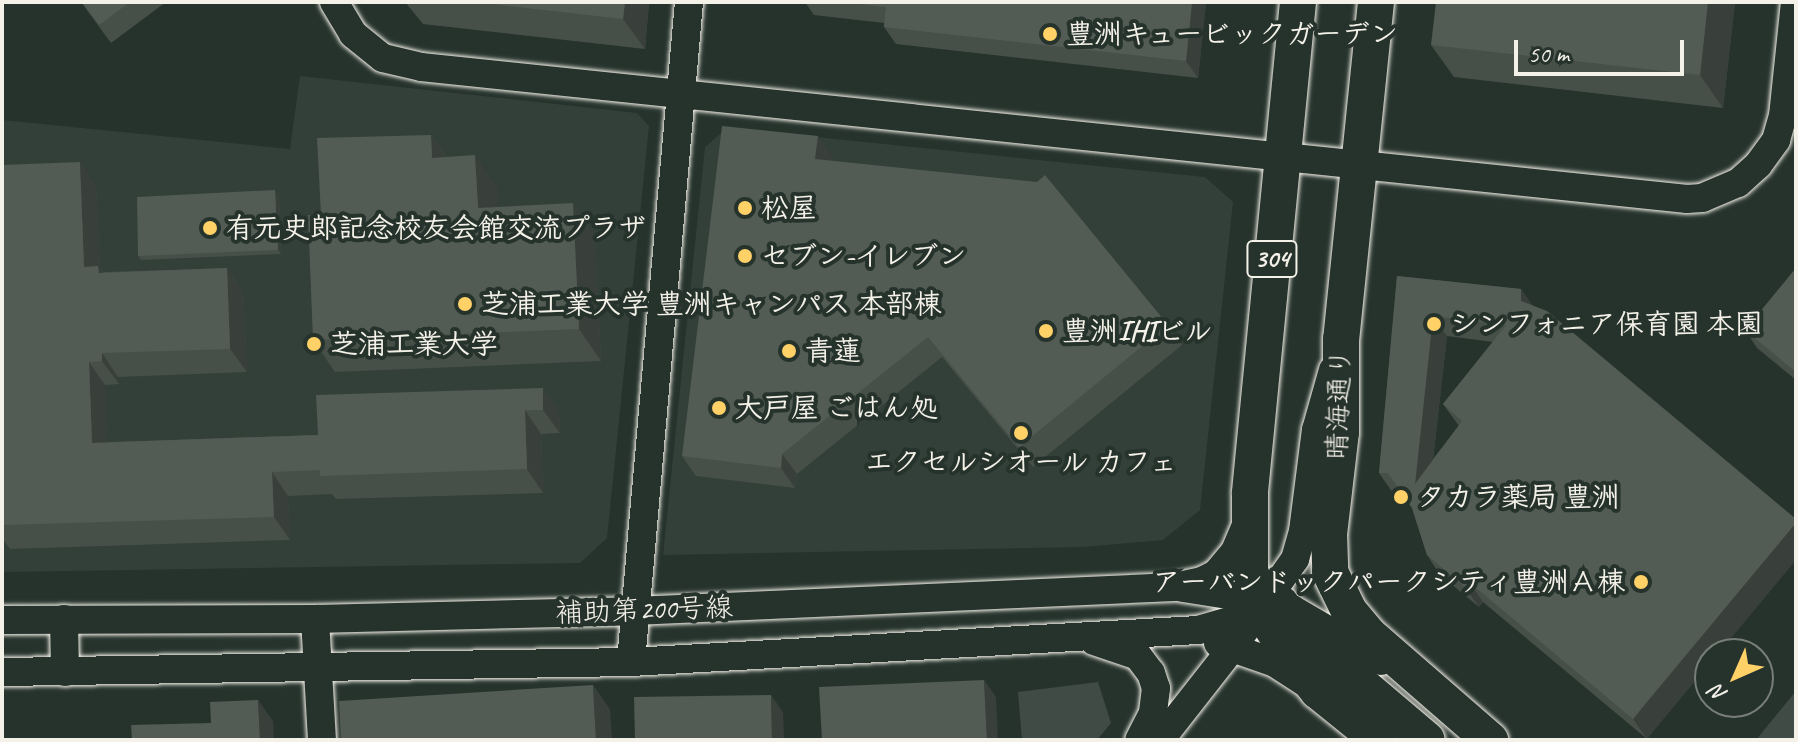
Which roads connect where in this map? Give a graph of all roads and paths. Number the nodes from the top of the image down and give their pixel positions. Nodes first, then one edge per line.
1 (334, 2) edge
2 (689, 2) edge
3 (1298, 2) edge
4 (1376, 2) edge
5 (1795, 2) edge
6 (680, 96) junction
7 (1281, 158) junction
8 (1359, 167) junction
9 (1341, 339) junction
10 (1250, 517) junction
11 (1174, 587) junction
12 (1266, 603) junction
13 (634, 611) junction
14 (64, 619) junction
15 (315, 619) junction
16 (2, 620) edge
17 (1174, 630) junction
18 (1079, 637) junction
19 (1233, 647) junction
20 (631, 662) junction
21 (318, 668) junction
22 (2, 672) edge
23 (65, 672) junction
24 (1318, 691) junction
25 (1443, 702) junction
26 (322, 740) edge
27 (1139, 740) edge
28 (1160, 740) edge
29 (1379, 740) edge
30 (1427, 740) edge
31 (1490, 740) edge

1 - 6 street
2 - 6 street
3 - 7 main road, 304
4 - 8 main road, 晴海通り
5 - 8 street
6 - 7 street
6 - 13 street
7 - 8 street
7 - 10 main road, 304
8 - 9 main road, 晴海通り
9 - 12 street
9 - 25 main road, 晴海通り
10 - 11 street, 補助第200号線
10 - 12 main road, 304
11 - 12 street
11 - 13 street, 補助第200号線
12 - 17 street, 補助第200号線
12 - 19 street
12 - 24 main road, 304
12 - 25 street
12 - 30 main road, 304
13 - 15 street, 補助第200号線
13 - 20 street
14 - 15 street, 補助第200号線
14 - 16 street, 補助第200号線
14 - 23 street
15 - 21 street
17 - 18 street, 補助第200号線
17 - 19 street
18 - 20 street, 補助第200号線
18 - 27 street
19 - 24 street
19 - 28 street
20 - 21 street, 補助第200号線
21 - 23 street, 補助第200号線
21 - 26 street
22 - 23 street, 補助第200号線
24 - 29 main road, 304
25 - 31 main road, 晴海通り

